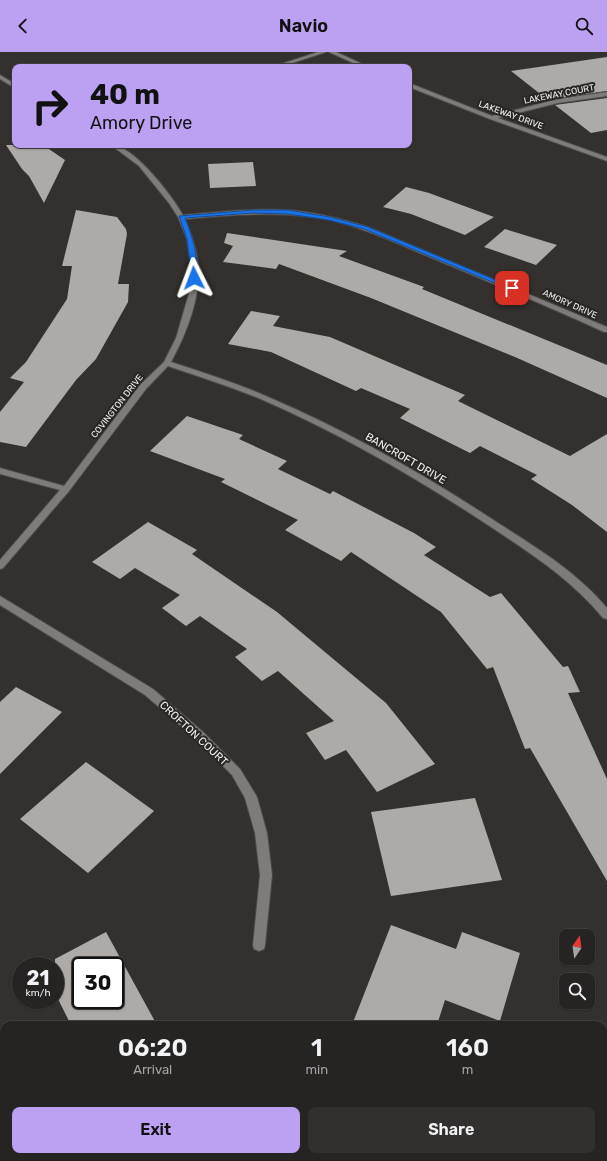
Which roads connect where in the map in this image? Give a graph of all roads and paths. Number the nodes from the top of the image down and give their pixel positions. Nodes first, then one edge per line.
1 (323, 52) edge
2 (332, 52) edge
3 (285, 64) edge
4 (359, 64) edge
5 (0, 77) edge
6 (12, 84) edge
7 (412, 86) edge
8 (607, 94) edge
9 (492, 118) junction
10 (118, 148) edge
11 (607, 159) edge
12 (181, 217) junction
13 (607, 330) edge
14 (167, 363) junction
15 (0, 471) edge
16 (66, 489) junction
17 (0, 566) edge
18 (0, 600) edge
19 (607, 615) edge
20 (259, 945) dead end

1 - 3 street
2 - 4 street
5 - 6 street
7 - 9 street, LAKEWAY DRIVE
8 - 9 street, LAKEWAY COURT
9 - 11 street, LAKEWAY DRIVE
10 - 12 street, COVINGTON DRIVE
12 - 13 street, AMORY DRIVE
12 - 14 street, COVINGTON DRIVE
14 - 16 street, COVINGTON DRIVE
14 - 19 street, BANCROFT DRIVE
15 - 16 street
16 - 17 street, COVINGTON DRIVE
18 - 20 street, CROFTON COURT

